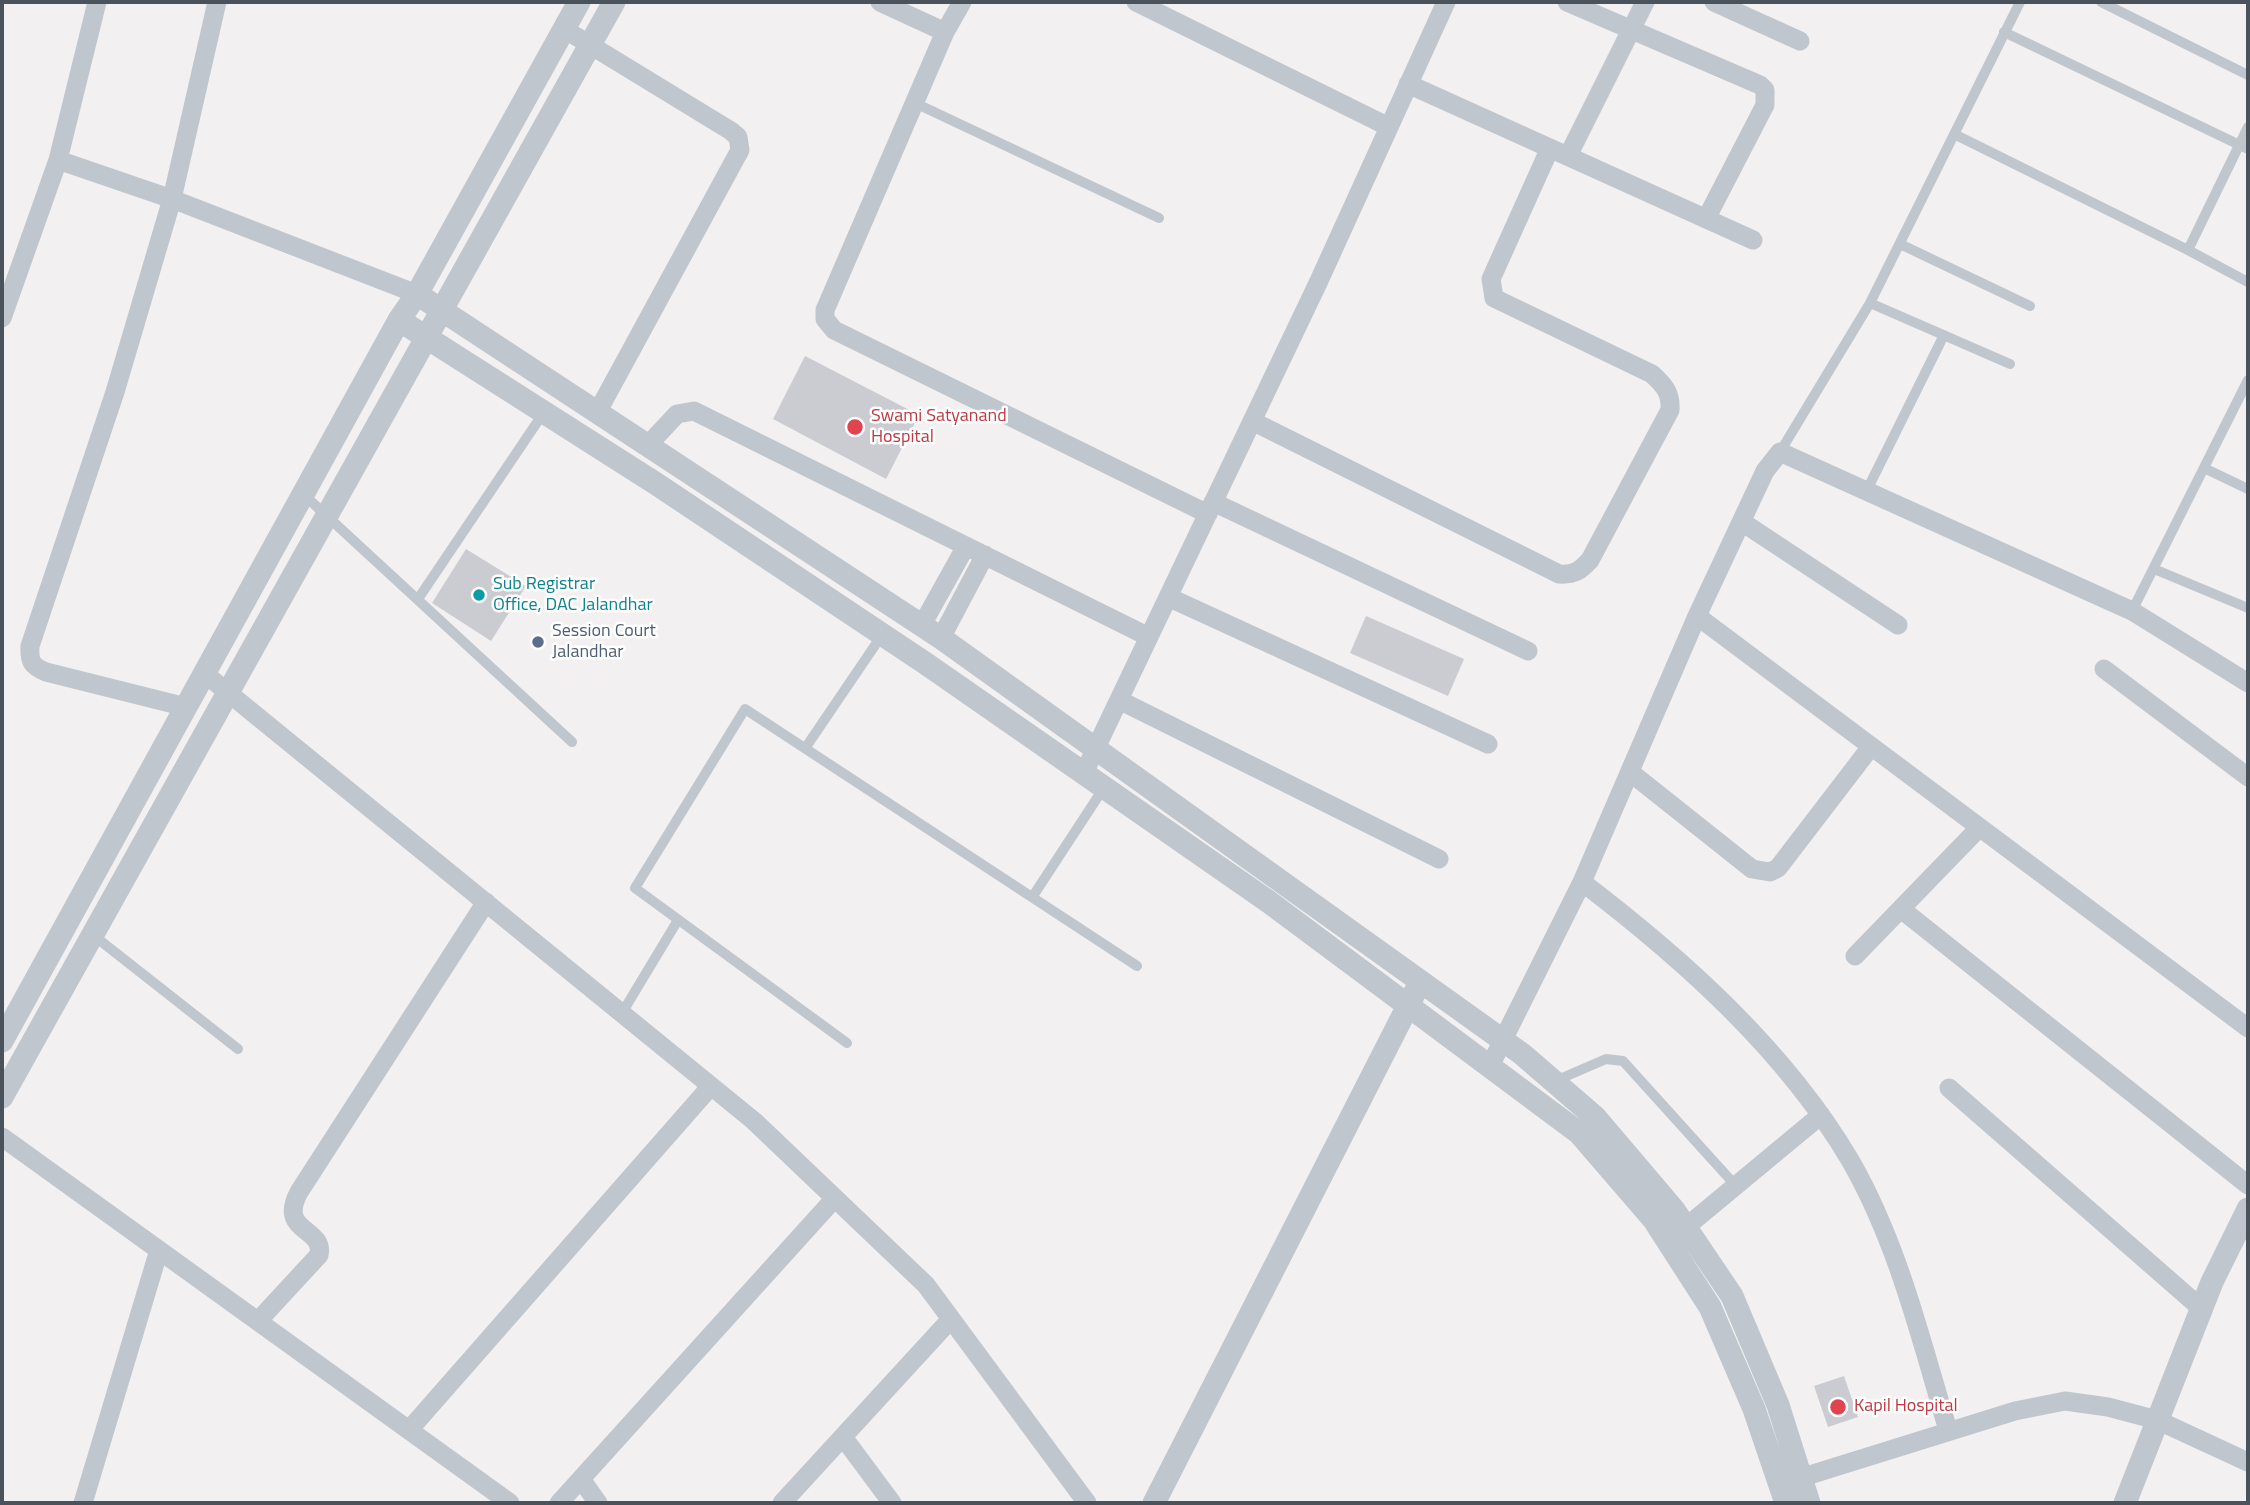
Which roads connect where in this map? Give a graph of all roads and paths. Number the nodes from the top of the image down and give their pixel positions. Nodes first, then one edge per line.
1 (97, 2) edge
2 (217, 2) edge
3 (579, 2) edge
4 (614, 2) edge
5 (880, 2) edge
6 (962, 2) edge
7 (1136, 2) edge
8 (1446, 2) edge
9 (1567, 2) edge
10 (1645, 2) edge
11 (1714, 2) edge
12 (2020, 2) edge
13 (2101, 2) edge
14 (564, 29) junction
15 (1631, 29) junction
16 (945, 32) junction
17 (2004, 32) junction
18 (1800, 41) dead end
19 (591, 45) junction
20 (2248, 75) edge
21 (1408, 84) junction
22 (915, 103) junction
23 (1389, 127) junction
24 (2248, 127) edge
25 (1954, 134) junction
26 (2244, 147) edge
27 (1559, 152) junction
28 (58, 160) junction
29 (172, 199) junction
30 (1159, 218) dead end
31 (1706, 219) junction
32 (1753, 240) dead end
33 (1900, 244) junction
34 (2188, 250) junction
35 (2248, 282) edge
36 (417, 294) junction
37 (1870, 303) junction
38 (2030, 306) dead end
39 (442, 310) junction
40 (2, 318) edge
41 (399, 320) junction
42 (1944, 335) junction
43 (426, 337) junction
44 (2010, 364) dead end
45 (2248, 380) edge
46 (598, 411) junction
47 (544, 412) junction
48 (1252, 421) junction
49 (649, 444) junction
50 (1780, 452) junction
51 (2204, 468) junction
52 (2248, 489) edge
53 (1866, 493) junction
54 (303, 494) junction
55 (734, 503) junction
56 (1210, 508) junction
57 (327, 514) junction
58 (1741, 522) junction
59 (718, 525) junction
60 (966, 546) junction
61 (985, 555) junction
62 (2154, 569) junction
63 (1168, 597) junction
64 (418, 599) junction
65 (2248, 608) edge
66 (2132, 611) junction
67 (1697, 616) junction
68 (922, 625) junction
69 (1898, 625) dead end
70 (883, 635) junction
71 (1149, 637) junction
72 (941, 638) junction
73 (1528, 651) dead end
74 (2104, 668) dead end
75 (204, 673) junction
76 (2248, 683) edge
77 (228, 692) junction
78 (1119, 700) junction
79 (186, 707) junction
80 (572, 742) dead end
81 (1488, 744) dead end
82 (806, 747) junction
83 (1096, 748) junction
84 (1870, 748) junction
85 (1630, 772) junction
86 (1083, 775) junction
87 (2248, 777) edge
88 (1103, 789) junction
89 (1979, 828) junction
90 (1439, 859) dead end
91 (1582, 881) junction
92 (1033, 897) junction
93 (486, 902) junction
94 (1901, 909) junction
95 (678, 920) junction
96 (92, 934) junction
97 (1855, 956) dead end
98 (1137, 966) dead end
99 (1421, 981) junction
100 (1409, 1006) junction
101 (622, 1013) junction
102 (2248, 1028) edge
103 (1502, 1040) junction
104 (2, 1041) edge
105 (847, 1042) dead end
106 (237, 1049) dead end
107 (1490, 1066) junction
108 (1554, 1081) junction
109 (711, 1086) junction
110 (1949, 1088) dead end
111 (2, 1097) edge
112 (1821, 1115) junction
113 (2, 1137) edge
114 (2248, 1185) edge
115 (1736, 1186) junction
116 (835, 1198) junction
117 (2248, 1209) edge
118 (1686, 1227) junction
119 (159, 1250) junction
120 (2202, 1309) junction
121 (951, 1319) junction
122 (258, 1321) junction
123 (2157, 1420) junction
124 (409, 1430) junction
125 (1948, 1430) junction
126 (843, 1437) junction
127 (2248, 1462) edge
128 (581, 1479) junction
129 (1789, 1488) edge
130 (889, 1502) edge
131 (83, 1503) edge
132 (510, 1503) edge
133 (559, 1503) edge
134 (598, 1503) edge
135 (782, 1503) edge
136 (1087, 1503) edge
137 (1154, 1503) edge
138 (1809, 1503) edge
139 (2125, 1503) edge

1 - 28 street
2 - 29 street
3 - 14 street
4 - 19 street
5 - 16 street
6 - 16 street
7 - 23 street
8 - 21 street
9 - 15 street
10 - 15 street
11 - 18 street
12 - 17 lane
13 - 20 lane
14 - 19 street
14 - 36 street
15 - 27 street
15 - 31 street
16 - 22 street
17 - 25 lane
17 - 26 lane
19 - 39 street
19 - 46 street
21 - 23 street
21 - 27 street
22 - 30 lane
22 - 56 street
23 - 48 street
24 - 26 lane
25 - 33 lane
25 - 34 lane
26 - 34 lane
27 - 31 street
27 - 48 street
28 - 29 street
28 - 40 street
29 - 36 street
29 - 79 street
31 - 32 street
33 - 37 lane
33 - 38 lane
34 - 35 lane
36 - 39 street
36 - 41 street
37 - 42 lane
37 - 50 lane
39 - 43 street
39 - 46 street
41 - 43 street
41 - 54 street
42 - 44 lane
42 - 53 lane
43 - 47 street
43 - 57 street
45 - 51 lane
46 - 49 street
47 - 59 street
47 - 64 lane
48 - 56 street
49 - 55 street
49 - 60 street
50 - 53 street
50 - 58 street
51 - 52 lane
51 - 62 lane
53 - 66 street
54 - 57 lane
54 - 75 street
55 - 59 street
55 - 68 street
56 - 63 street
56 - 73 street
57 - 64 lane
57 - 77 street
58 - 67 street
58 - 69 street
59 - 70 street
60 - 61 street
60 - 68 street
61 - 71 street
61 - 72 street
62 - 65 lane
62 - 66 lane
63 - 71 street
63 - 81 street
64 - 80 lane
66 - 76 street
67 - 84 street
67 - 85 street
68 - 72 street
70 - 82 lane
70 - 86 street
71 - 78 street
72 - 83 street
74 - 87 street
75 - 77 street
75 - 79 street
77 - 93 street
77 - 96 street
78 - 83 street
78 - 90 street
79 - 104 street
82 - 92 lane
82 - 95 lane
83 - 86 street
83 - 99 street
84 - 85 street
84 - 89 street
85 - 91 street
86 - 88 street
88 - 92 lane
88 - 100 street
89 - 94 street
89 - 102 street
91 - 103 street
91 - 112 street
92 - 98 lane
93 - 101 street
93 - 122 street
94 - 97 street
94 - 114 street
95 - 101 lane
95 - 105 lane
96 - 106 lane
96 - 111 street
99 - 100 street
99 - 103 street
100 - 107 street
100 - 137 street
101 - 109 street
103 - 107 street
103 - 108 street
107 - 129 street
108 - 115 lane
108 - 118 street
109 - 116 street
109 - 124 street
110 - 120 street
112 - 115 street
112 - 125 street
113 - 119 street
115 - 118 street
116 - 121 street
116 - 128 street
117 - 120 street
118 - 129 street
119 - 122 street
119 - 131 street
120 - 123 street
121 - 126 street
121 - 136 street
122 - 124 street
123 - 125 street
123 - 127 street
123 - 139 street
124 - 132 street
125 - 129 street
126 - 130 street
126 - 135 street
128 - 133 street
128 - 134 street
129 - 138 street

